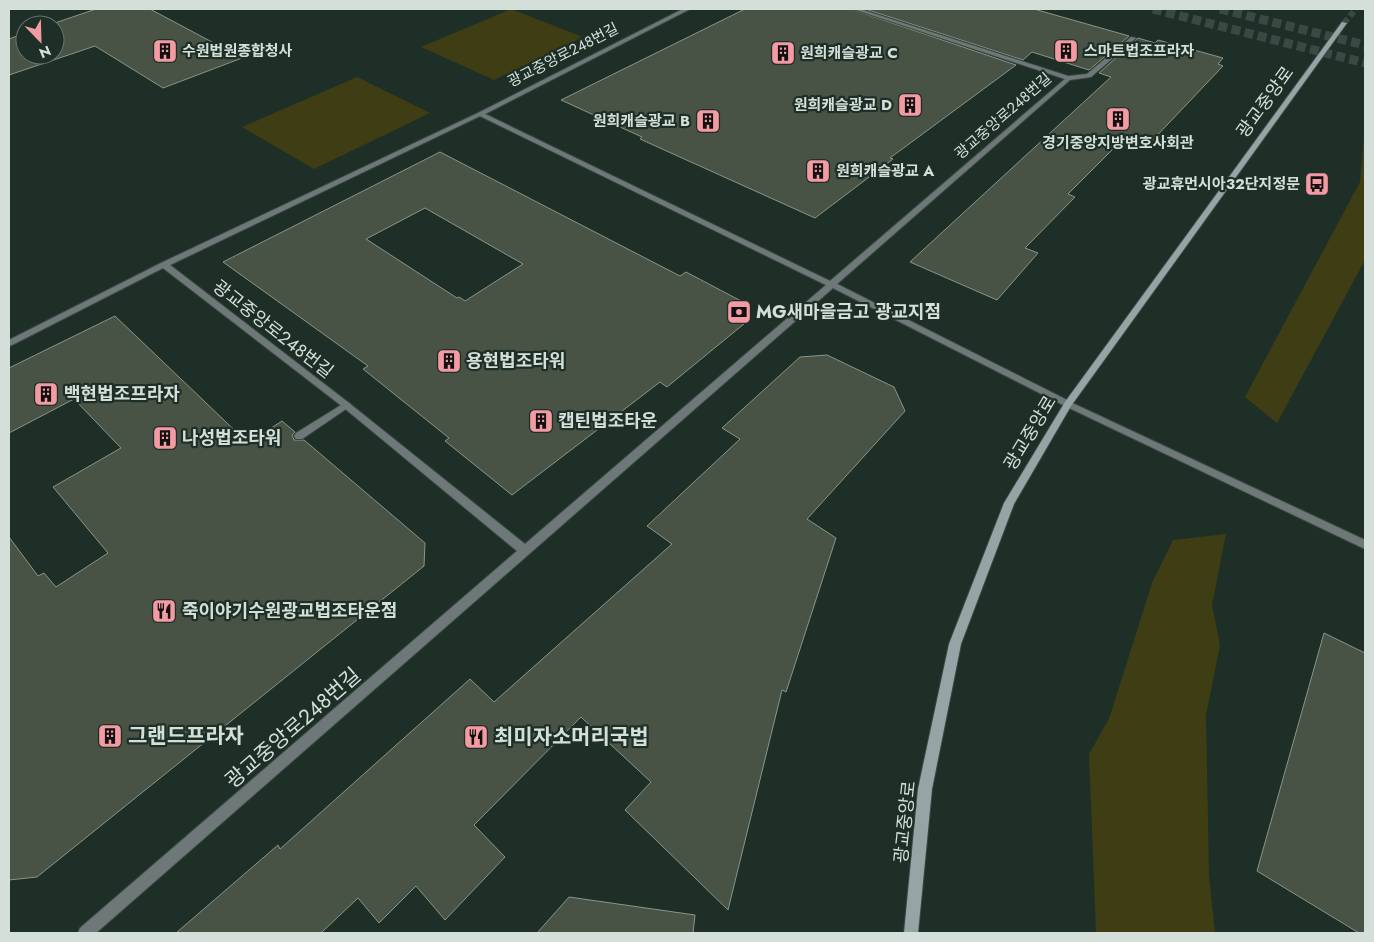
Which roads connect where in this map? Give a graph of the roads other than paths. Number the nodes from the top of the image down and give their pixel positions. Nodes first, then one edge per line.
1 (687, 9) edge
2 (855, 9) edge
3 (1344, 23) tunnel mouth
4 (1133, 38) dead end
5 (1069, 78) junction
6 (480, 114) junction
7 (164, 265) junction
8 (831, 284) junction
9 (9, 343) edge
10 (1068, 404) junction
11 (346, 405) junction
12 (299, 436) dead end
13 (1365, 545) edge
14 (525, 551) junction
15 (85, 933) edge
16 (911, 933) edge

1 - 6 street, 광교중앙로248번길
2 - 5 street, 광교중앙로248번길
3 - 10 main road, 광교중앙로
4 - 5 street
5 - 8 street, 광교중앙로248번길
6 - 7 street, 광교중앙로248번길
6 - 8 street
7 - 9 street, 광교중앙로248번길
7 - 11 street, 광교중앙로248번길
8 - 10 street
8 - 14 street, 광교중앙로248번길
10 - 13 street
10 - 16 main road, 광교중앙로
11 - 12 street
11 - 14 street, 광교중앙로248번길
14 - 15 street, 광교중앙로248번길

